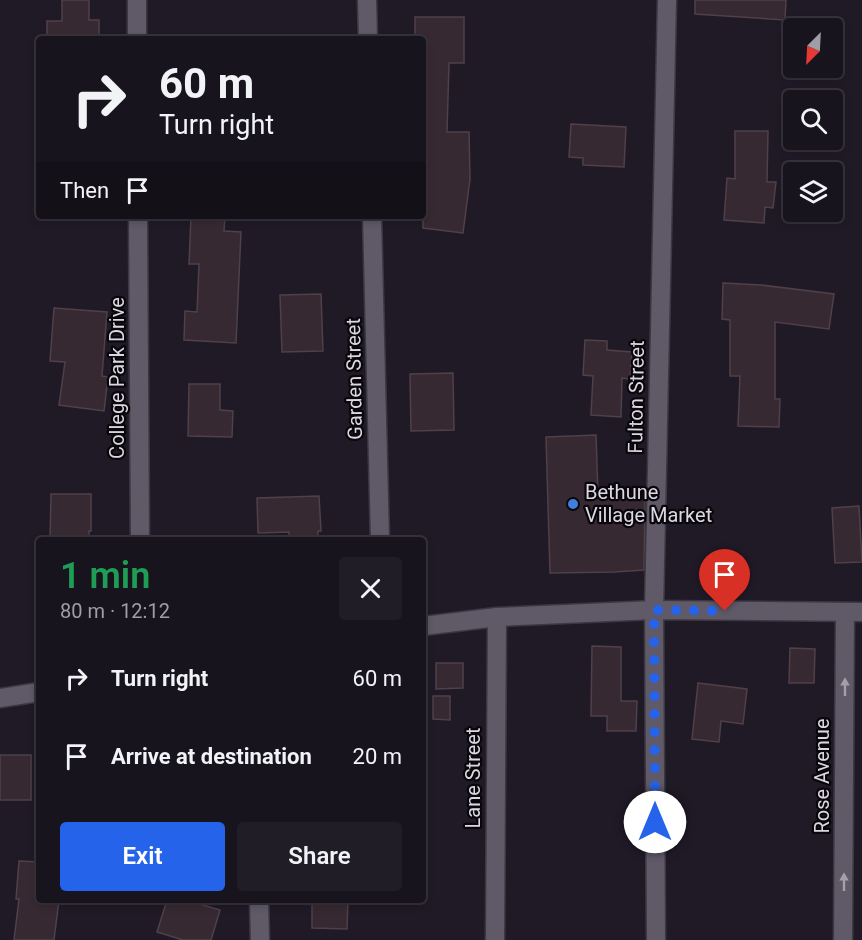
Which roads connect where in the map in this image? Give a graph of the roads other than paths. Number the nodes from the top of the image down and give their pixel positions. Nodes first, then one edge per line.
1 (137, 0) edge
2 (367, 0) edge
3 (667, 0) edge
4 (137, 36) edge
5 (368, 36) edge
6 (138, 219) edge
7 (372, 219) edge
8 (141, 537) edge
9 (380, 537) edge
10 (654, 610) junction
11 (853, 613) edge
12 (497, 616) junction
13 (426, 626) edge
14 (36, 692) edge
15 (0, 698) edge
16 (259, 903) edge
17 (260, 940) edge
18 (495, 940) edge
19 (656, 940) edge
20 (843, 940) edge

1 - 4 street
2 - 5 street
3 - 10 street, Fulton Street
6 - 8 street, College Park Drive
7 - 9 street, Garden Street
10 - 11 street
10 - 12 street
10 - 19 street, Fulton Street
20 -> 11 street, Rose Avenue
12 - 13 street
12 - 18 street, Lane Street
14 - 15 street
16 - 17 street

